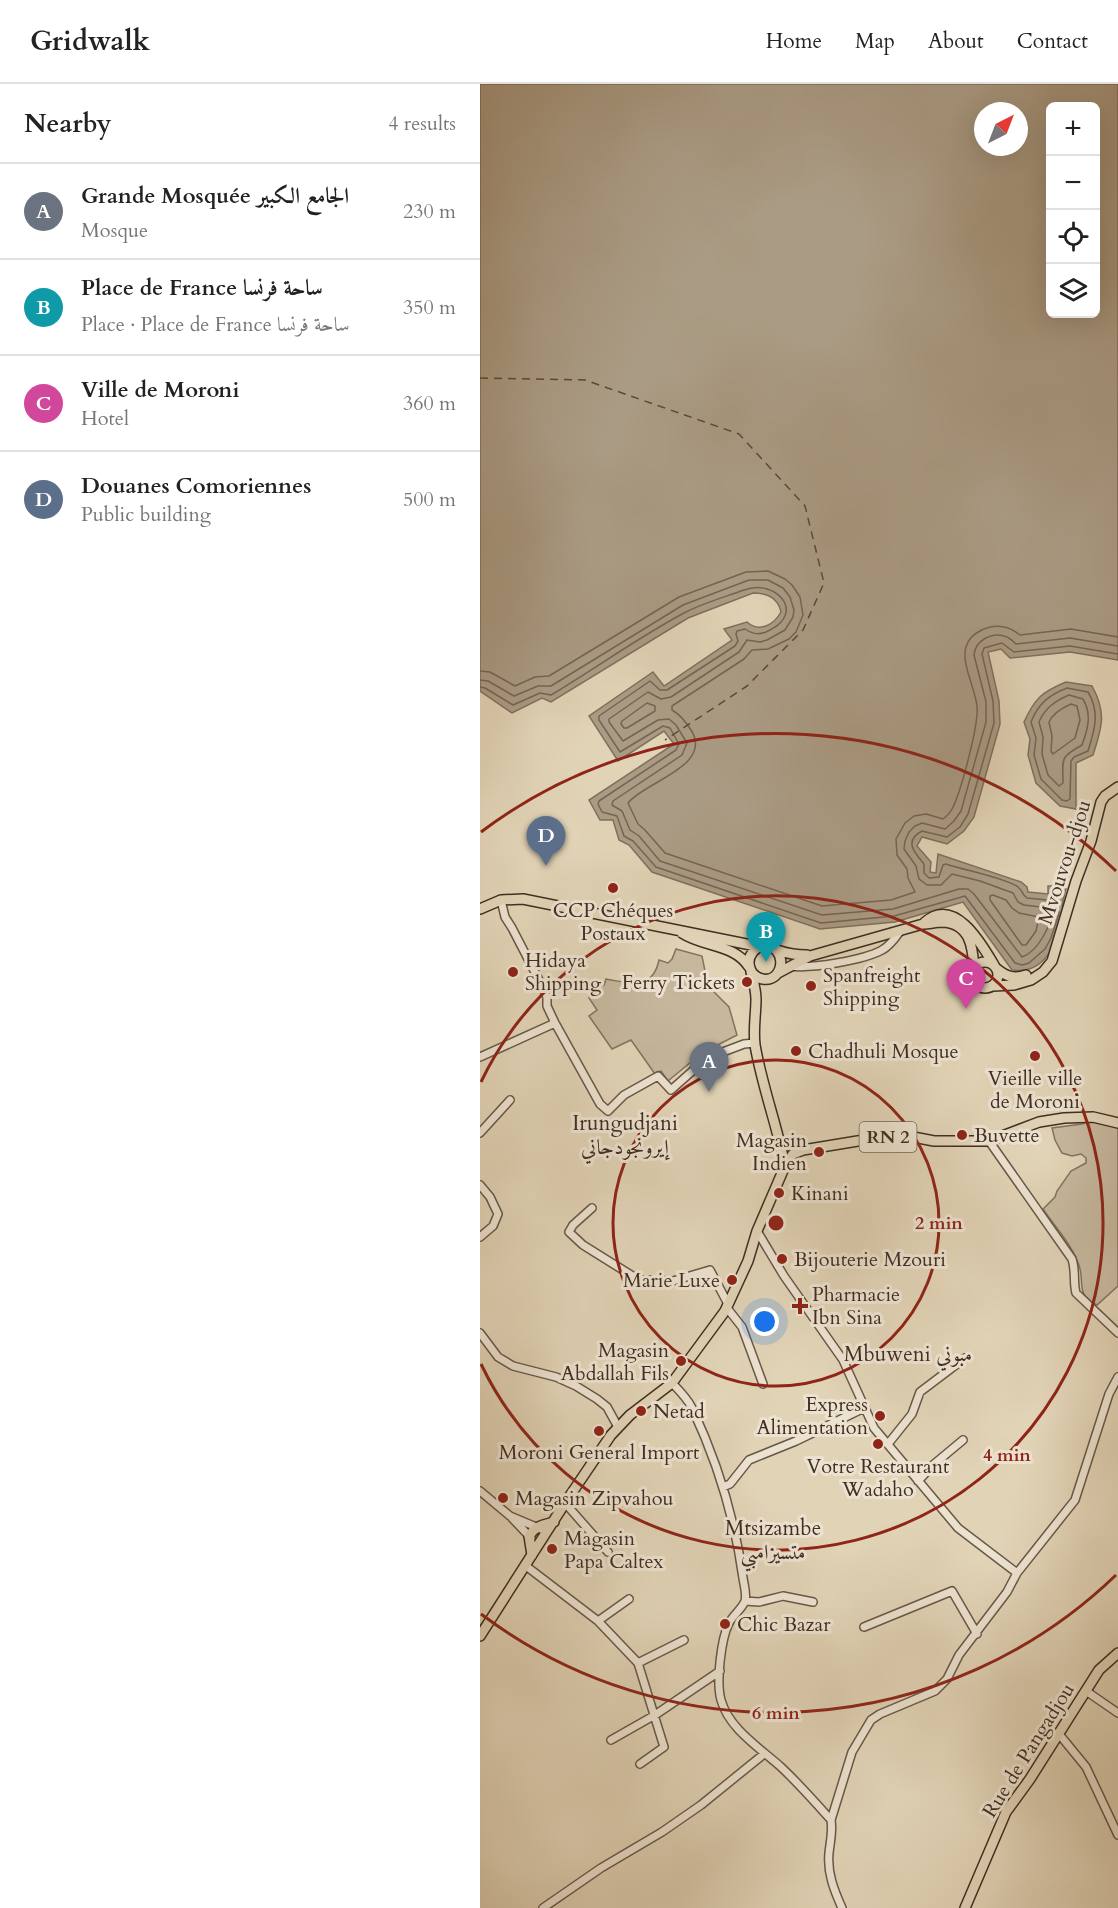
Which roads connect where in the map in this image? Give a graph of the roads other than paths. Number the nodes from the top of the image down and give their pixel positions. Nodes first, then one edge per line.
1 (1116, 791) edge
2 (501, 900) junction
3 (480, 909) edge
4 (923, 924) junction
5 (678, 930) junction
6 (902, 930) junction
7 (761, 947) junction
8 (1055, 948) junction
9 (776, 950) junction
10 (810, 956) junction
11 (790, 966) junction
12 (995, 967) junction
13 (750, 969) junction
14 (974, 969) junction
15 (774, 976) junction
16 (993, 986) junction
17 (756, 997) junction
18 (555, 1023) junction
19 (755, 1043) junction
20 (480, 1057) edge
21 (510, 1100) dead end
22 (1118, 1123) edge
23 (480, 1133) edge
24 (780, 1141) junction
25 (989, 1141) junction
26 (797, 1152) junction
27 (785, 1166) junction
28 (480, 1185) edge
29 (592, 1208) dead end
30 (757, 1232) junction
31 (480, 1237) edge
32 (727, 1306) junction
33 (480, 1333) edge
34 (1118, 1333) edge
35 (965, 1358) dead end
36 (1118, 1377) edge
37 (672, 1383) junction
38 (763, 1384) dead end
39 (864, 1408) junction
40 (618, 1427) junction
41 (963, 1440) dead end
42 (888, 1444) junction
43 (918, 1481) junction
44 (723, 1487) junction
45 (480, 1491) edge
46 (565, 1503) junction
47 (510, 1516) junction
48 (554, 1522) junction
49 (536, 1527) junction
50 (547, 1533) junction
51 (529, 1536) junction
52 (539, 1544) junction
53 (608, 1552) dead end
54 (532, 1555) junction
55 (526, 1566) junction
56 (1017, 1573) junction
57 (629, 1599) dead end
58 (745, 1601) junction
59 (813, 1602) dead end
60 (598, 1621) junction
61 (864, 1627) dead end
62 (976, 1634) junction
63 (480, 1636) edge
64 (684, 1640) dead end
65 (1118, 1653) edge
66 (638, 1663) junction
67 (720, 1671) junction
68 (1086, 1691) junction
69 (1118, 1713) edge
70 (655, 1715) junction
71 (1059, 1734) junction
72 (611, 1740) dead end
73 (764, 1754) junction
74 (640, 1764) dead end
75 (831, 1820) junction
76 (1118, 1835) edge
77 (543, 1908) edge
78 (842, 1908) edge
79 (965, 1908) edge

1 - 8 main road, Mvouvou-djou
2 - 3 main road
2 - 5 main road
2 - 18 street
4 - 6 main road
4 - 12 main road
4 - 14 main road
5 - 7 main road
5 - 13 main road
6 - 10 main road
6 - 11 street
7 - 9 main road
7 - 13 main road
8 - 12 main road, Mvouvou-djou
8 - 16 main road, Mvouvou-djou
9 - 10 main road
9 - 15 main road
10 - 11 main road
11 - 15 main road
12 - 14 main road
12 - 16 main road
13 - 15 main road
13 - 17 main road
14 - 16 main road
15 - 17 main road
17 - 19 main road
18 - 19 street
18 - 20 street
19 - 24 main road
21 - 23 street
22 - 25 main road, RN 2
24 - 26 main road
24 - 27 main road
25 - 26 main road, RN 2
25 - 34 street
26 - 27 main road
27 - 30 main road
28 - 31 street
29 - 32 street
30 - 32 main road
30 - 39 street
32 - 37 main road
32 - 38 street
33 - 40 street
35 - 42 street
36 - 56 street
37 - 40 main road
37 - 44 street
39 - 42 street
39 - 44 street
40 - 46 main road
41 - 43 street
42 - 43 street
43 - 56 street
44 - 58 street
45 - 47 street
46 - 48 main road
46 - 53 street
47 - 49 street
47 - 51 street
48 - 49 main road
48 - 50 main road
49 - 50 street
49 - 51 main road
50 - 52 main road
51 - 52 street
51 - 54 main road
52 - 54 main road
54 - 55 main road
55 - 60 street
55 - 63 main road
56 - 62 street
57 - 60 street
58 - 59 street
58 - 67 street
60 - 66 street
61 - 62 street
62 - 75 street
64 - 66 street
65 - 68 main road, Rue de Pangadjou
66 - 70 street
67 - 70 street
67 - 73 street
68 - 69 street
68 - 71 main road, Rue de Pangadjou
70 - 72 street
70 - 74 street
71 - 76 street
71 - 79 main road, Rue de Pangadjou
73 - 75 street
73 - 77 street
75 - 78 street

